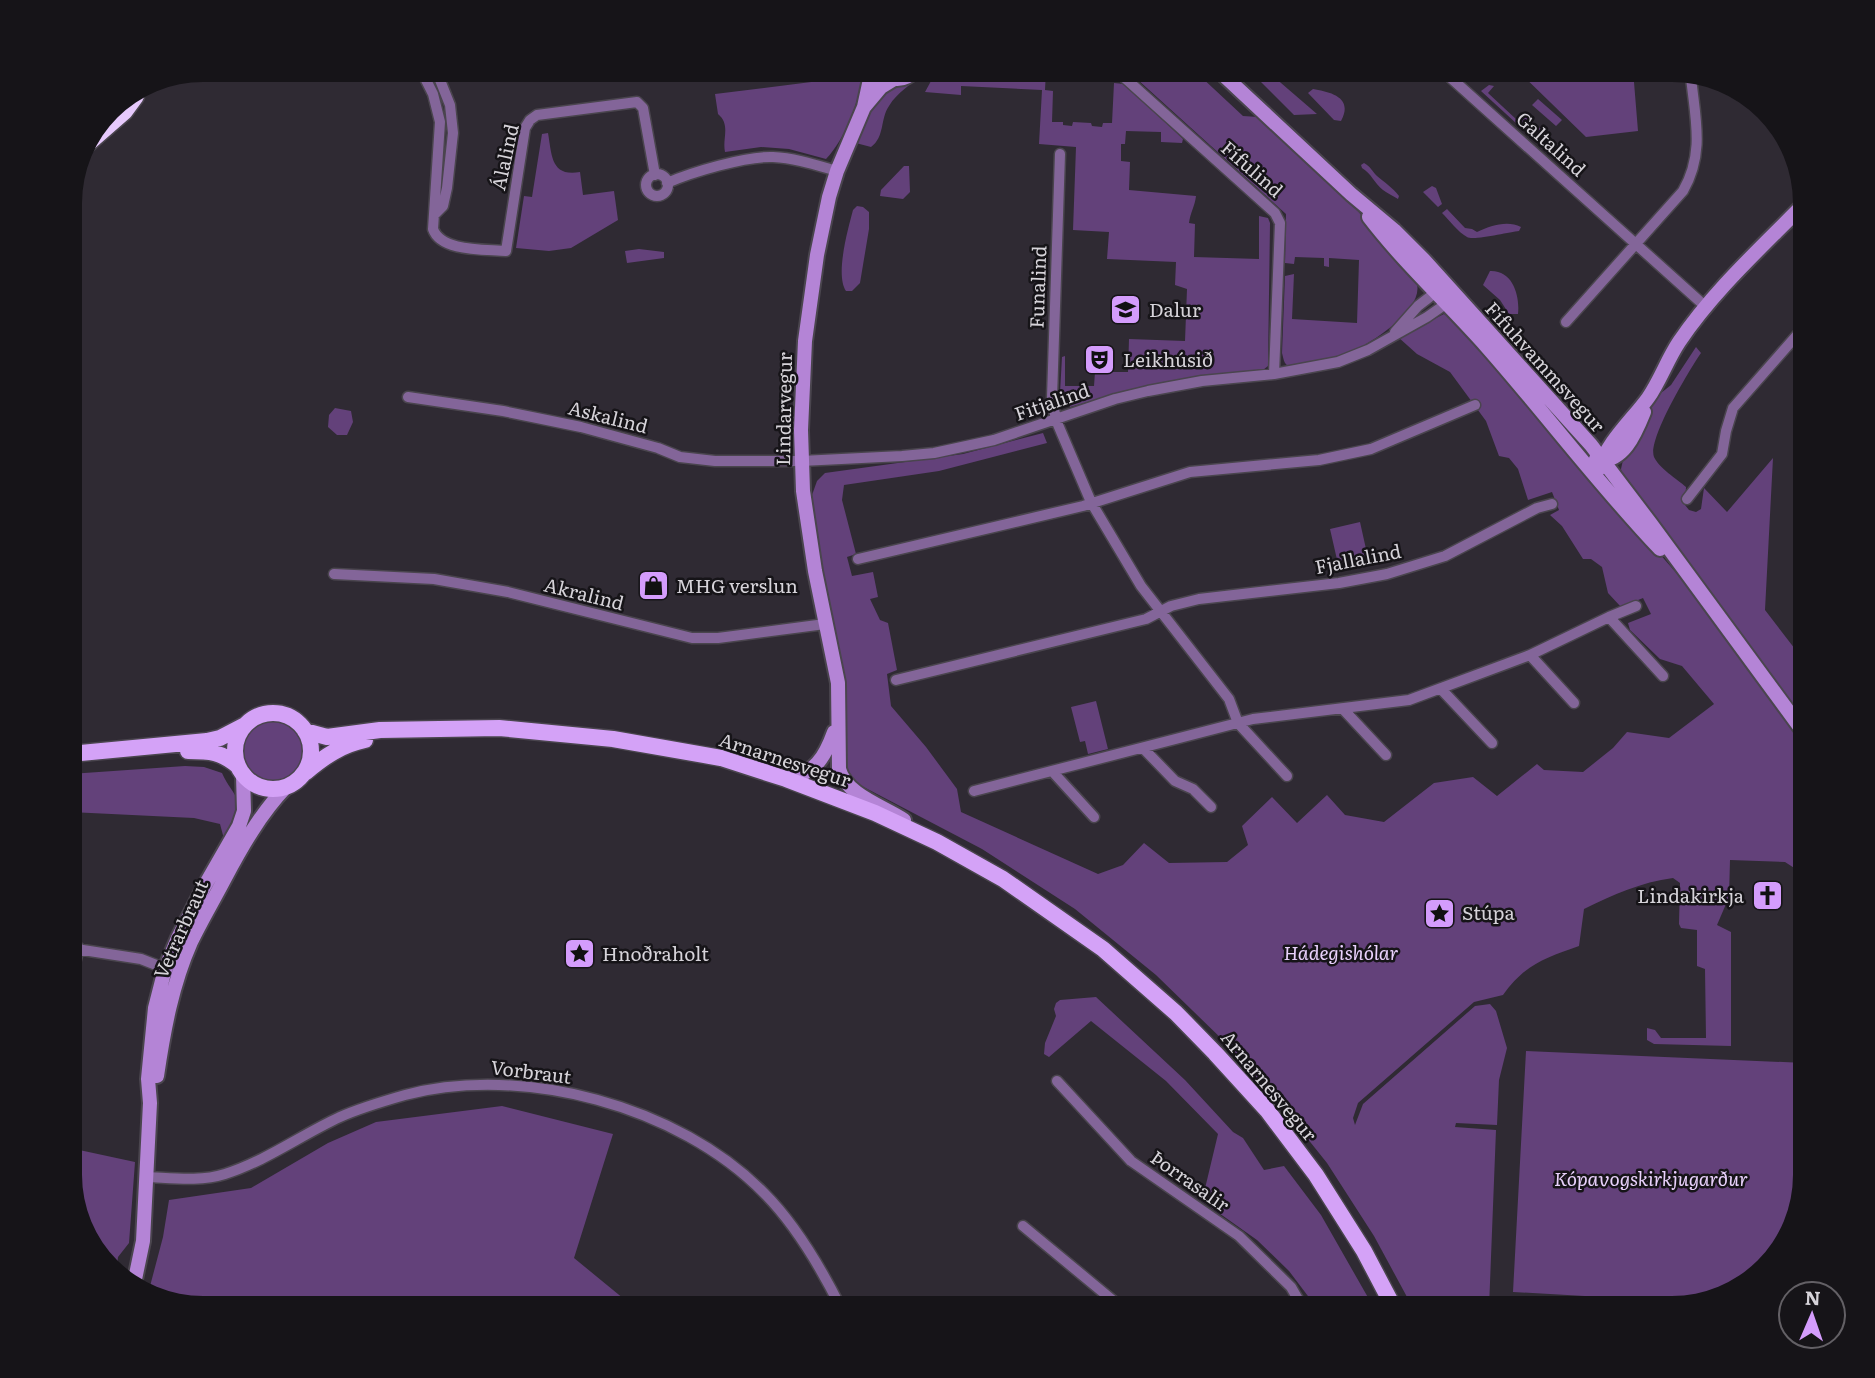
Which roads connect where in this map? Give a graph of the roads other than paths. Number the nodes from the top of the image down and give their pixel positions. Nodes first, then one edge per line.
1 (427, 82) edge
2 (441, 82) edge
3 (869, 82) edge
4 (889, 82) edge
5 (1129, 82) edge
6 (1231, 82) edge
7 (1455, 82) edge
8 (1692, 85) edge
9 (864, 107) junction
10 (1060, 155) dead end
11 (837, 171) junction
12 (655, 175) junction
13 (667, 183) junction
14 (434, 215) junction
15 (1793, 216) edge
16 (1636, 244) junction
17 (1441, 289) junction
18 (1451, 300) junction
19 (1706, 307) junction
20 (1566, 321) dead end
21 (1391, 337) junction
22 (1793, 340) edge
23 (1274, 374) junction
24 (408, 397) dead end
25 (1475, 405) dead end
26 (1538, 407) junction
27 (1056, 420) junction
28 (801, 461) junction
29 (1602, 461) junction
30 (1603, 485) junction
31 (1687, 499) dead end
32 (1091, 502) junction
33 (1552, 504) dead end
34 (858, 559) dead end
35 (334, 574) dead end
36 (1692, 582) junction
37 (1636, 606) dead end
38 (1160, 612) junction
39 (1609, 617) junction
40 (825, 624) junction
41 (1530, 655) junction
42 (1663, 676) dead end
43 (896, 680) dead end
44 (1441, 688) junction
45 (1574, 703) dead end
46 (1343, 709) junction
47 (839, 717) junction
48 (1793, 718) edge
49 (1238, 723) junction
50 (245, 726) junction
51 (305, 731) junction
52 (398, 731) junction
53 (1492, 743) dead end
54 (1143, 748) junction
55 (664, 749) junction
56 (83, 753) edge
57 (1386, 755) dead end
58 (83, 759) edge
59 (241, 771) junction
60 (1052, 771) junction
61 (304, 774) junction
62 (1287, 776) dead end
63 (786, 779) junction
64 (286, 787) junction
65 (974, 791) dead end
66 (1211, 807) dead end
67 (1094, 817) dead end
68 (937, 842) junction
69 (1070, 926) junction
70 (83, 949) edge
71 (172, 971) junction
72 (1057, 1082) dead end
73 (146, 1177) junction
74 (1023, 1226) dead end
75 (136, 1275) edge
76 (835, 1296) edge
77 (1108, 1296) edge
78 (1296, 1296) edge
79 (1388, 1296) edge

1 - 14 street, Álalind
2 - 14 street
3 - 9 street, Lindarvegur
4 - 9 street, Lindarvegur
5 - 23 street, Fífulind
6 - 17 street, Fífuhvammsvegur
7 - 16 street, Galtalind
8 - 16 street
9 - 11 street, Lindarvegur
10 - 27 street, Funalind
11 - 13 street
11 - 28 street, Lindarvegur
12 - 13 street
12 - 13 street
12 - 14 street, Álalind
15 - 19 street
16 - 19 street, Galtalind
16 - 20 street
17 - 18 street, Fífuhvammsvegur
17 - 21 street, Fitjalind
18 - 21 street, Fitjalind
18 - 26 street, Fífuhvammsvegur
18 - 29 street, Fífuhvammsvegur
19 - 29 street
21 - 23 street, Fitjalind
22 - 31 street
23 - 27 street, Fitjalind
24 - 28 street, Askalind
25 - 32 street
26 - 29 street
26 - 30 street, Fífuhvammsvegur
27 - 28 street, Fitjalind
27 - 32 street
28 - 40 street, Lindarvegur
29 - 30 street
29 - 36 street, Fífuhvammsvegur
30 - 36 street, Fífuhvammsvegur
32 - 34 street
32 - 38 street
33 - 38 street, Fjallalind
35 - 40 street, Akralind
36 - 48 street, Fífuhvammsvegur
37 - 39 street
38 - 43 street, Fjallalind
38 - 49 street
39 - 41 street
39 - 42 street
40 - 47 street, Lindarvegur
41 - 44 street
41 - 45 street
44 - 46 street
44 - 53 street
46 - 49 street
46 - 57 street
47 - 63 street, Lindarvegur
47 - 68 street, Lindarvegur
49 - 54 street
49 - 62 street
50 - 51 main road
50 - 56 main road
50 - 59 main road
51 - 52 main road, Arnarnesvegur
51 - 61 main road
52 - 55 main road, Arnarnesvegur
52 - 61 main road, Arnarnesvegur
54 - 60 street
54 - 66 street
55 - 63 main road, Arnarnesvegur
55 - 69 main road, Arnarnesvegur
58 - 59 main road
59 - 64 main road
59 - 71 street, Vetrarbraut
60 - 65 street
60 - 67 street
61 - 64 main road
63 - 68 main road, Arnarnesvegur
64 - 71 street, Vetrarbraut
68 - 69 main road, Arnarnesvegur
69 - 79 main road, Arnarnesvegur
70 - 71 street
71 - 73 street, Vetrarbraut
72 - 78 street, Þorrasalir
73 - 75 street, Vetrarbraut
73 - 76 street, Vorbraut
74 - 77 street

